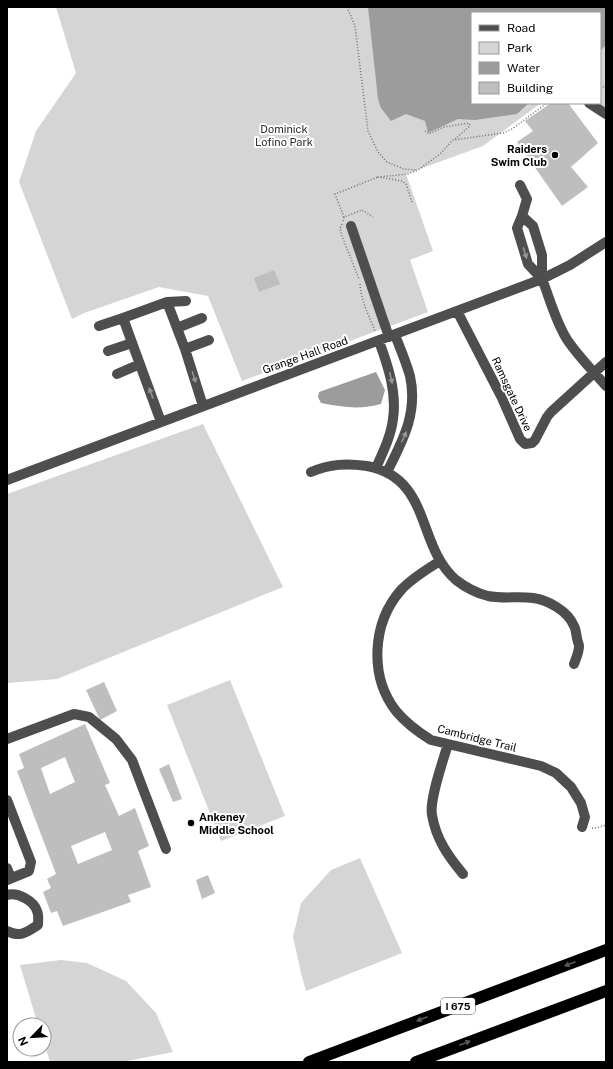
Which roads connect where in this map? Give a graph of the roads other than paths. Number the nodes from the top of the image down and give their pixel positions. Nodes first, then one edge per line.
1 (591, 104) edge
2 (606, 114) edge
3 (520, 185) dead end
4 (522, 216) junction
5 (351, 226) dead end
6 (606, 242) edge
7 (542, 279) junction
8 (186, 301) dead end
9 (167, 302) junction
10 (457, 311) junction
11 (123, 318) junction
12 (202, 318) dead end
13 (99, 326) dead end
14 (177, 328) junction
15 (388, 338) junction
16 (209, 340) dead end
17 (132, 342) junction
18 (184, 349) junction
19 (108, 351) dead end
20 (606, 362) edge
21 (140, 364) junction
22 (594, 372) junction
23 (117, 374) dead end
24 (606, 386) edge
25 (204, 406) junction
26 (161, 422) junction
27 (376, 468) junction
28 (311, 472) dead end
29 (387, 472) junction
30 (7, 480) edge
31 (440, 561) junction
32 (574, 664) dead end
33 (7, 739) edge
34 (448, 744) junction
35 (7, 800) edge
36 (582, 827) road end
37 (166, 850) dead end
38 (7, 868) edge
39 (463, 874) dead end
40 (9, 879) edge
41 (7, 895) edge
42 (7, 931) edge
43 (606, 950) edge
44 (606, 991) edge
45 (309, 1062) edge
46 (416, 1062) edge

1 - 2 street
3 - 4 street
4 - 7 street
4 -> 7 street
5 - 15 street
6 - 7 street, Grange Hall Road
7 - 10 street, Grange Hall Road
7 - 22 street
8 - 9 street
9 - 11 street
9 - 14 street
10 - 15 street, Grange Hall Road
10 - 22 street, Ramsgate Drive
11 - 13 street
11 - 17 street
12 - 14 street
14 - 18 street
15 - 25 street, Grange Hall Road
15 -> 27 street
29 -> 15 street
16 - 18 street
17 - 19 street
17 - 21 street
18 -> 25 street
20 - 22 street, Ramsgate Drive
21 - 23 street
26 -> 21 street
22 - 24 street
25 - 26 street, Grange Hall Road
26 - 30 street, Grange Hall Road
27 - 28 street
27 - 29 street
29 - 31 street
31 - 32 street
31 - 34 street, Cambridge Trail
33 - 37 street
34 - 36 street, Cambridge Trail
34 - 39 street
35 - 40 street
38 - 40 street
41 - 42 street
43 -> 45 highway, I 675
46 -> 44 highway

